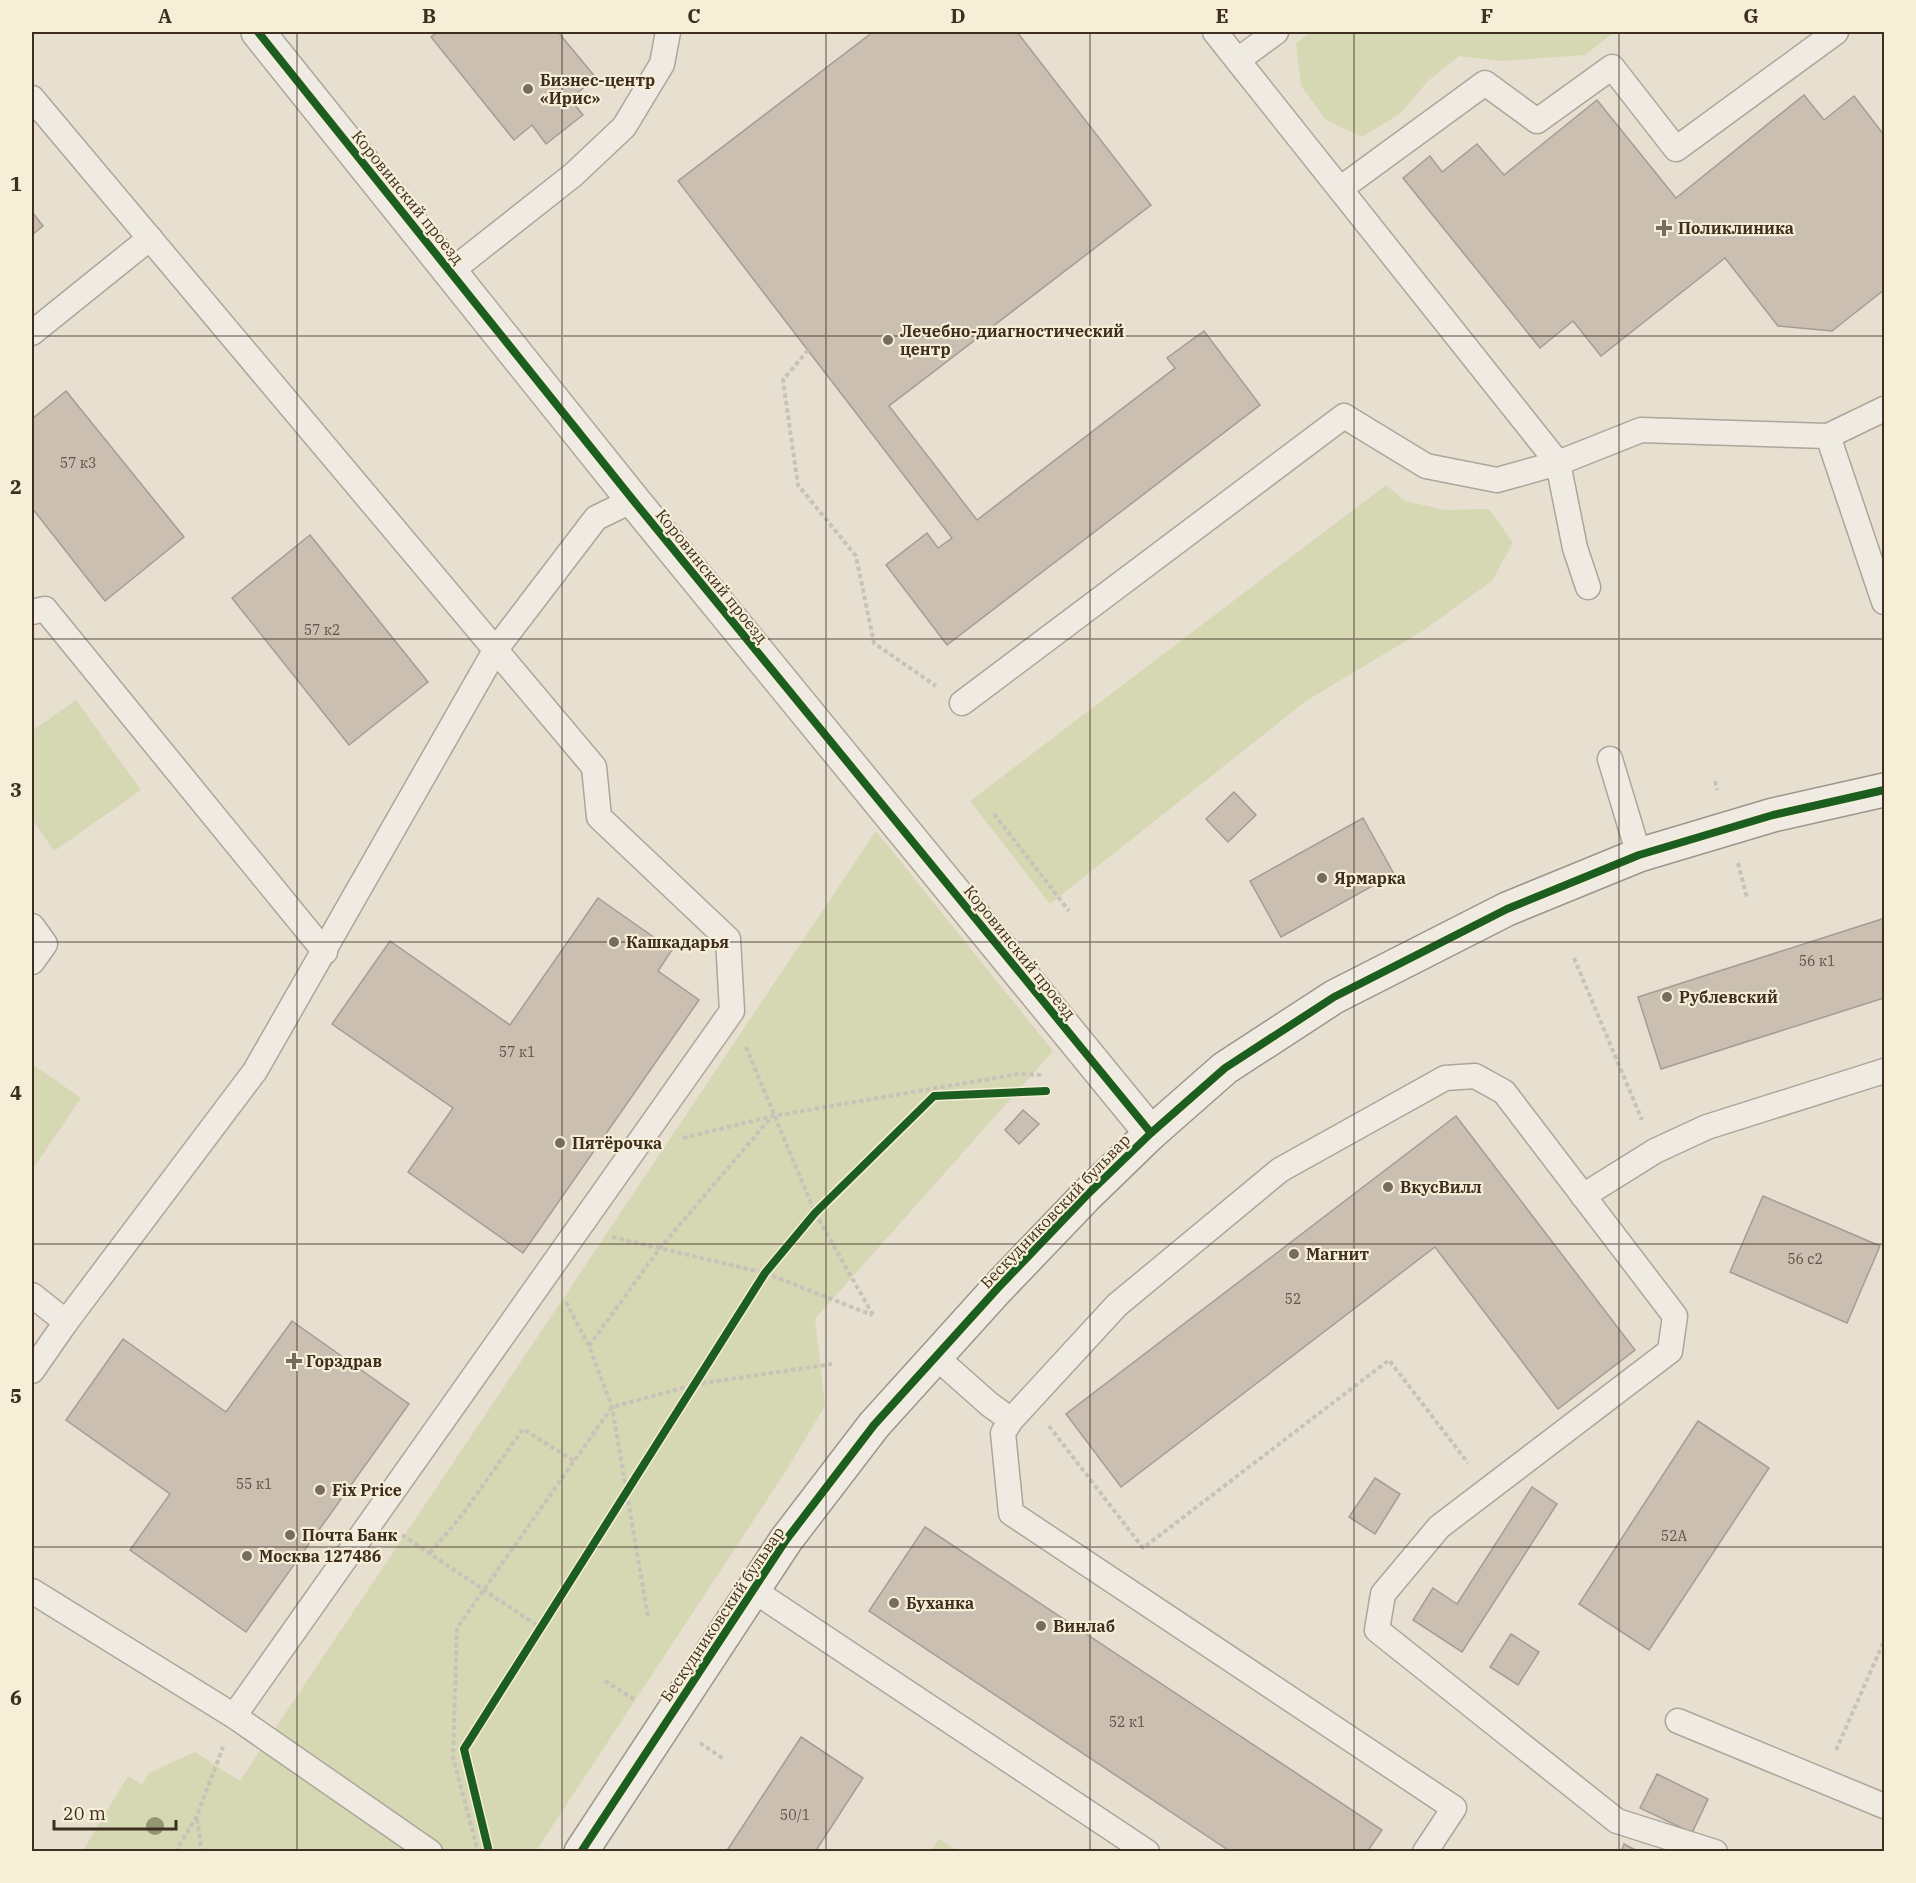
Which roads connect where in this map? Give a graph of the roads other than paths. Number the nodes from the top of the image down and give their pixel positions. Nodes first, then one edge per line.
1 (258, 32) edge
2 (668, 32) edge
3 (1215, 32) edge
4 (1275, 32) edge
5 (1836, 32) edge
6 (1238, 60) junction
7 (32, 98) edge
8 (1340, 189) junction
9 (150, 238) junction
10 (450, 272) junction
11 (32, 333) edge
12 (1884, 409) edge
13 (1828, 436) junction
14 (1558, 463) junction
15 (633, 500) junction
16 (1588, 587) dead end
17 (1884, 602) edge
18 (32, 612) edge
19 (496, 648) junction
20 (962, 703) road end
21 (1610, 759) dead end
22 (1884, 790) edge
23 (1640, 855) junction
24 (32, 926) edge
25 (325, 952) junction
26 (32, 963) edge
27 (1884, 1071) edge
28 (1151, 1133) junction
29 (1583, 1196) junction
30 (32, 1295) edge
31 (66, 1322) junction
32 (936, 1357) junction
33 (32, 1371) edge
34 (1011, 1420) junction
35 (32, 1590) edge
36 (753, 1590) junction
37 (234, 1716) junction
38 (1678, 1721) dead end
39 (1884, 1806) edge
40 (430, 1851) edge
41 (581, 1851) edge
42 (1147, 1851) edge
43 (1425, 1851) edge
44 (1715, 1851) edge

1 - 10 street, Коровинский проезд
2 - 10 lane
3 - 6 lane
4 - 6 lane
5 - 8 lane
6 - 8 lane
7 - 9 lane
8 - 14 lane
9 - 11 lane
9 - 19 lane
10 - 15 street, Коровинский проезд
12 - 13 lane
13 - 14 lane
13 - 17 lane
14 - 16 lane
14 - 20 lane
15 - 19 lane
15 - 28 street, Коровинский проезд
18 - 25 lane
19 - 25 lane
19 - 37 lane
21 - 23 lane
22 - 23 street, Бескудниковский бульвар
23 - 28 street, Бескудниковский бульвар
24 - 26 lane
25 - 31 lane
27 - 29 lane
28 - 32 street, Бескудниковский бульвар
29 - 34 lane
29 - 44 lane
30 - 31 lane
31 - 33 lane
32 - 34 lane
32 - 36 street, Бескудниковский бульвар
34 - 43 lane
35 - 37 lane
36 - 41 street, Бескудниковский бульвар
36 - 42 lane
37 - 40 lane
38 - 39 lane

